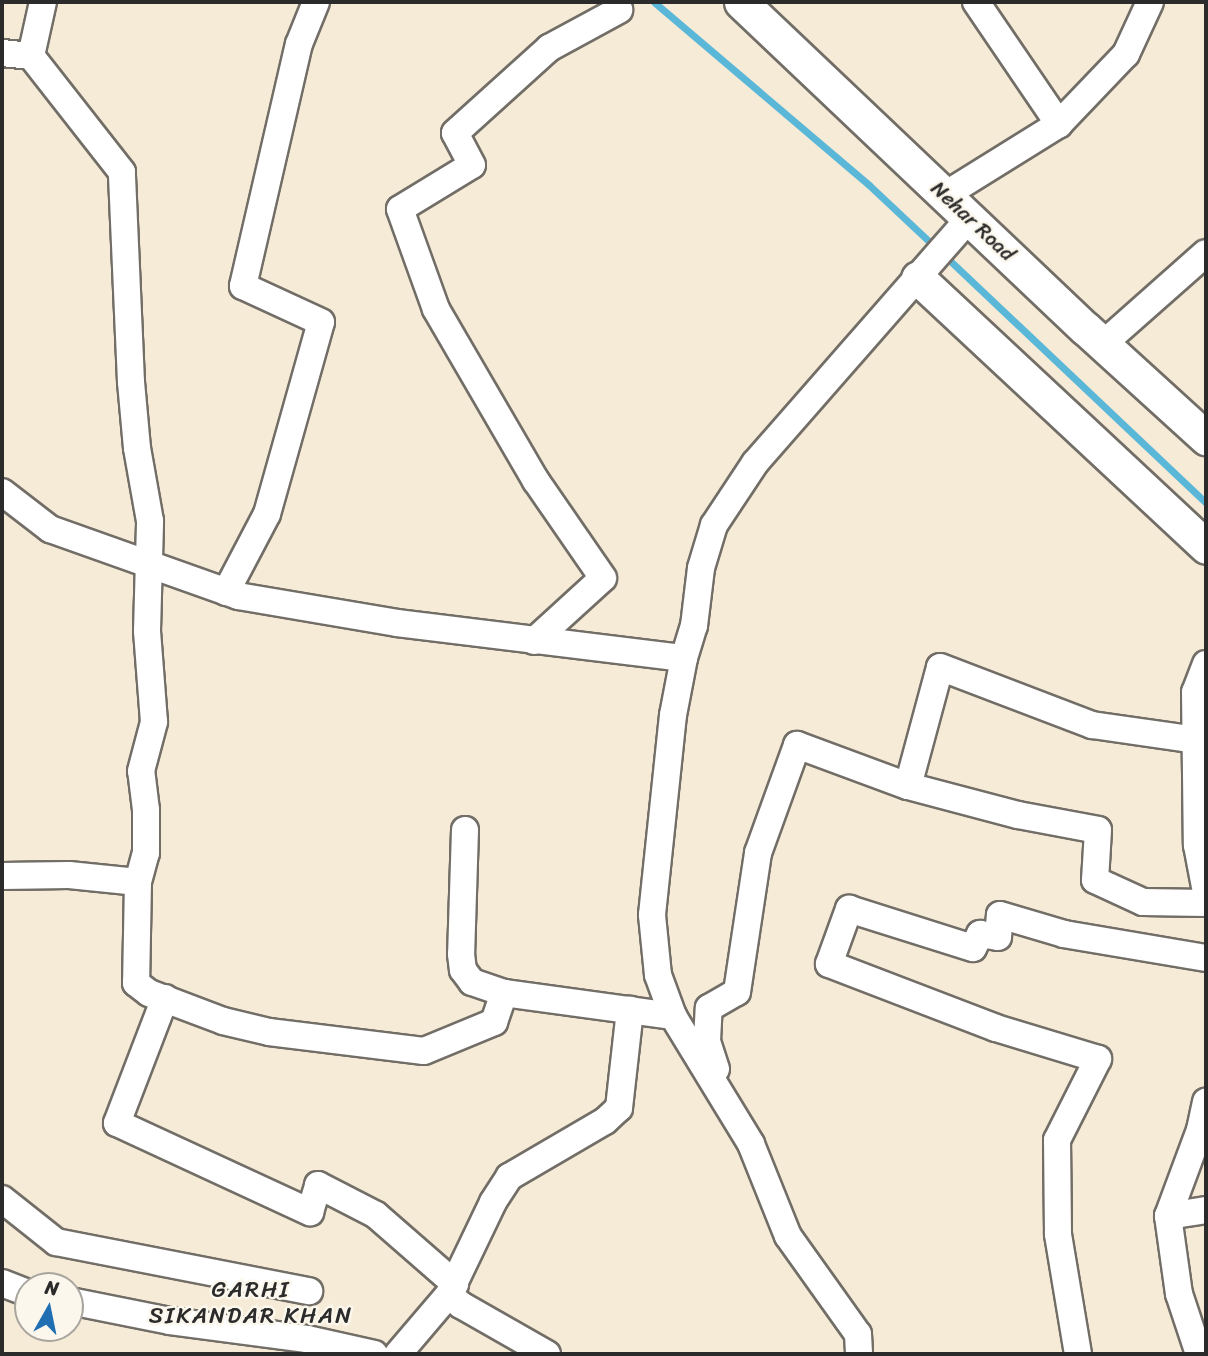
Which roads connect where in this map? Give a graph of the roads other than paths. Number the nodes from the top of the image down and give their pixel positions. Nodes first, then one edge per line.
1 (43, 2) edge
2 (316, 2) edge
3 (741, 2) edge
4 (976, 2) edge
5 (1150, 2) edge
6 (619, 10) dead end
7 (2, 53) edge
8 (31, 57) junction
9 (1059, 124) junction
10 (945, 195) junction
11 (965, 223) junction
12 (1206, 253) edge
13 (923, 271) junction
14 (1103, 344) junction
15 (1206, 438) edge
16 (2, 492) edge
17 (1206, 547) edge
18 (149, 562) junction
19 (226, 592) junction
20 (534, 641) junction
21 (684, 658) junction
22 (1206, 664) edge
23 (1196, 740) junction
24 (908, 786) junction
25 (464, 830) dead end
26 (2, 876) edge
27 (138, 882) junction
28 (1206, 892) edge
29 (1206, 903) edge
30 (1206, 958) edge
31 (504, 993) junction
32 (165, 998) junction
33 (629, 1010) junction
34 (673, 1016) junction
35 (1206, 1102) edge
36 (729, 1108) junction
37 (2, 1199) edge
38 (1206, 1210) edge
39 (1168, 1216) junction
40 (452, 1289) junction
41 (309, 1291) dead end
42 (84, 1304) edge
43 (374, 1354) edge
44 (398, 1354) edge
45 (547, 1354) edge
46 (859, 1354) edge
47 (1078, 1354) edge
48 (1199, 1354) edge

1 - 8 street
2 - 19 street
3 - 10 main road, Nehar Road
4 - 9 street
5 - 9 street
6 - 20 street
7 - 8 street
8 - 18 street
9 - 10 street
10 - 11 main road, Nehar Road
11 - 13 street
11 - 14 main road, Nehar Road
12 - 14 street
13 - 17 main road
13 - 21 street
14 - 15 main road, Nehar Road
16 - 18 street
18 - 19 street
18 - 27 street
19 - 20 street
20 - 21 street
21 - 34 street
22 - 23 street
23 - 24 street
23 - 28 street
24 - 29 street
24 - 36 street
25 - 31 street
26 - 27 street
27 - 32 street
30 - 47 street
31 - 32 street
31 - 33 street
32 - 40 street
33 - 34 street
33 - 40 street
34 - 36 street
35 - 39 street
36 - 46 street
37 - 41 street
38 - 39 street
39 - 48 street
40 - 44 street
40 - 45 street
42 - 43 street

